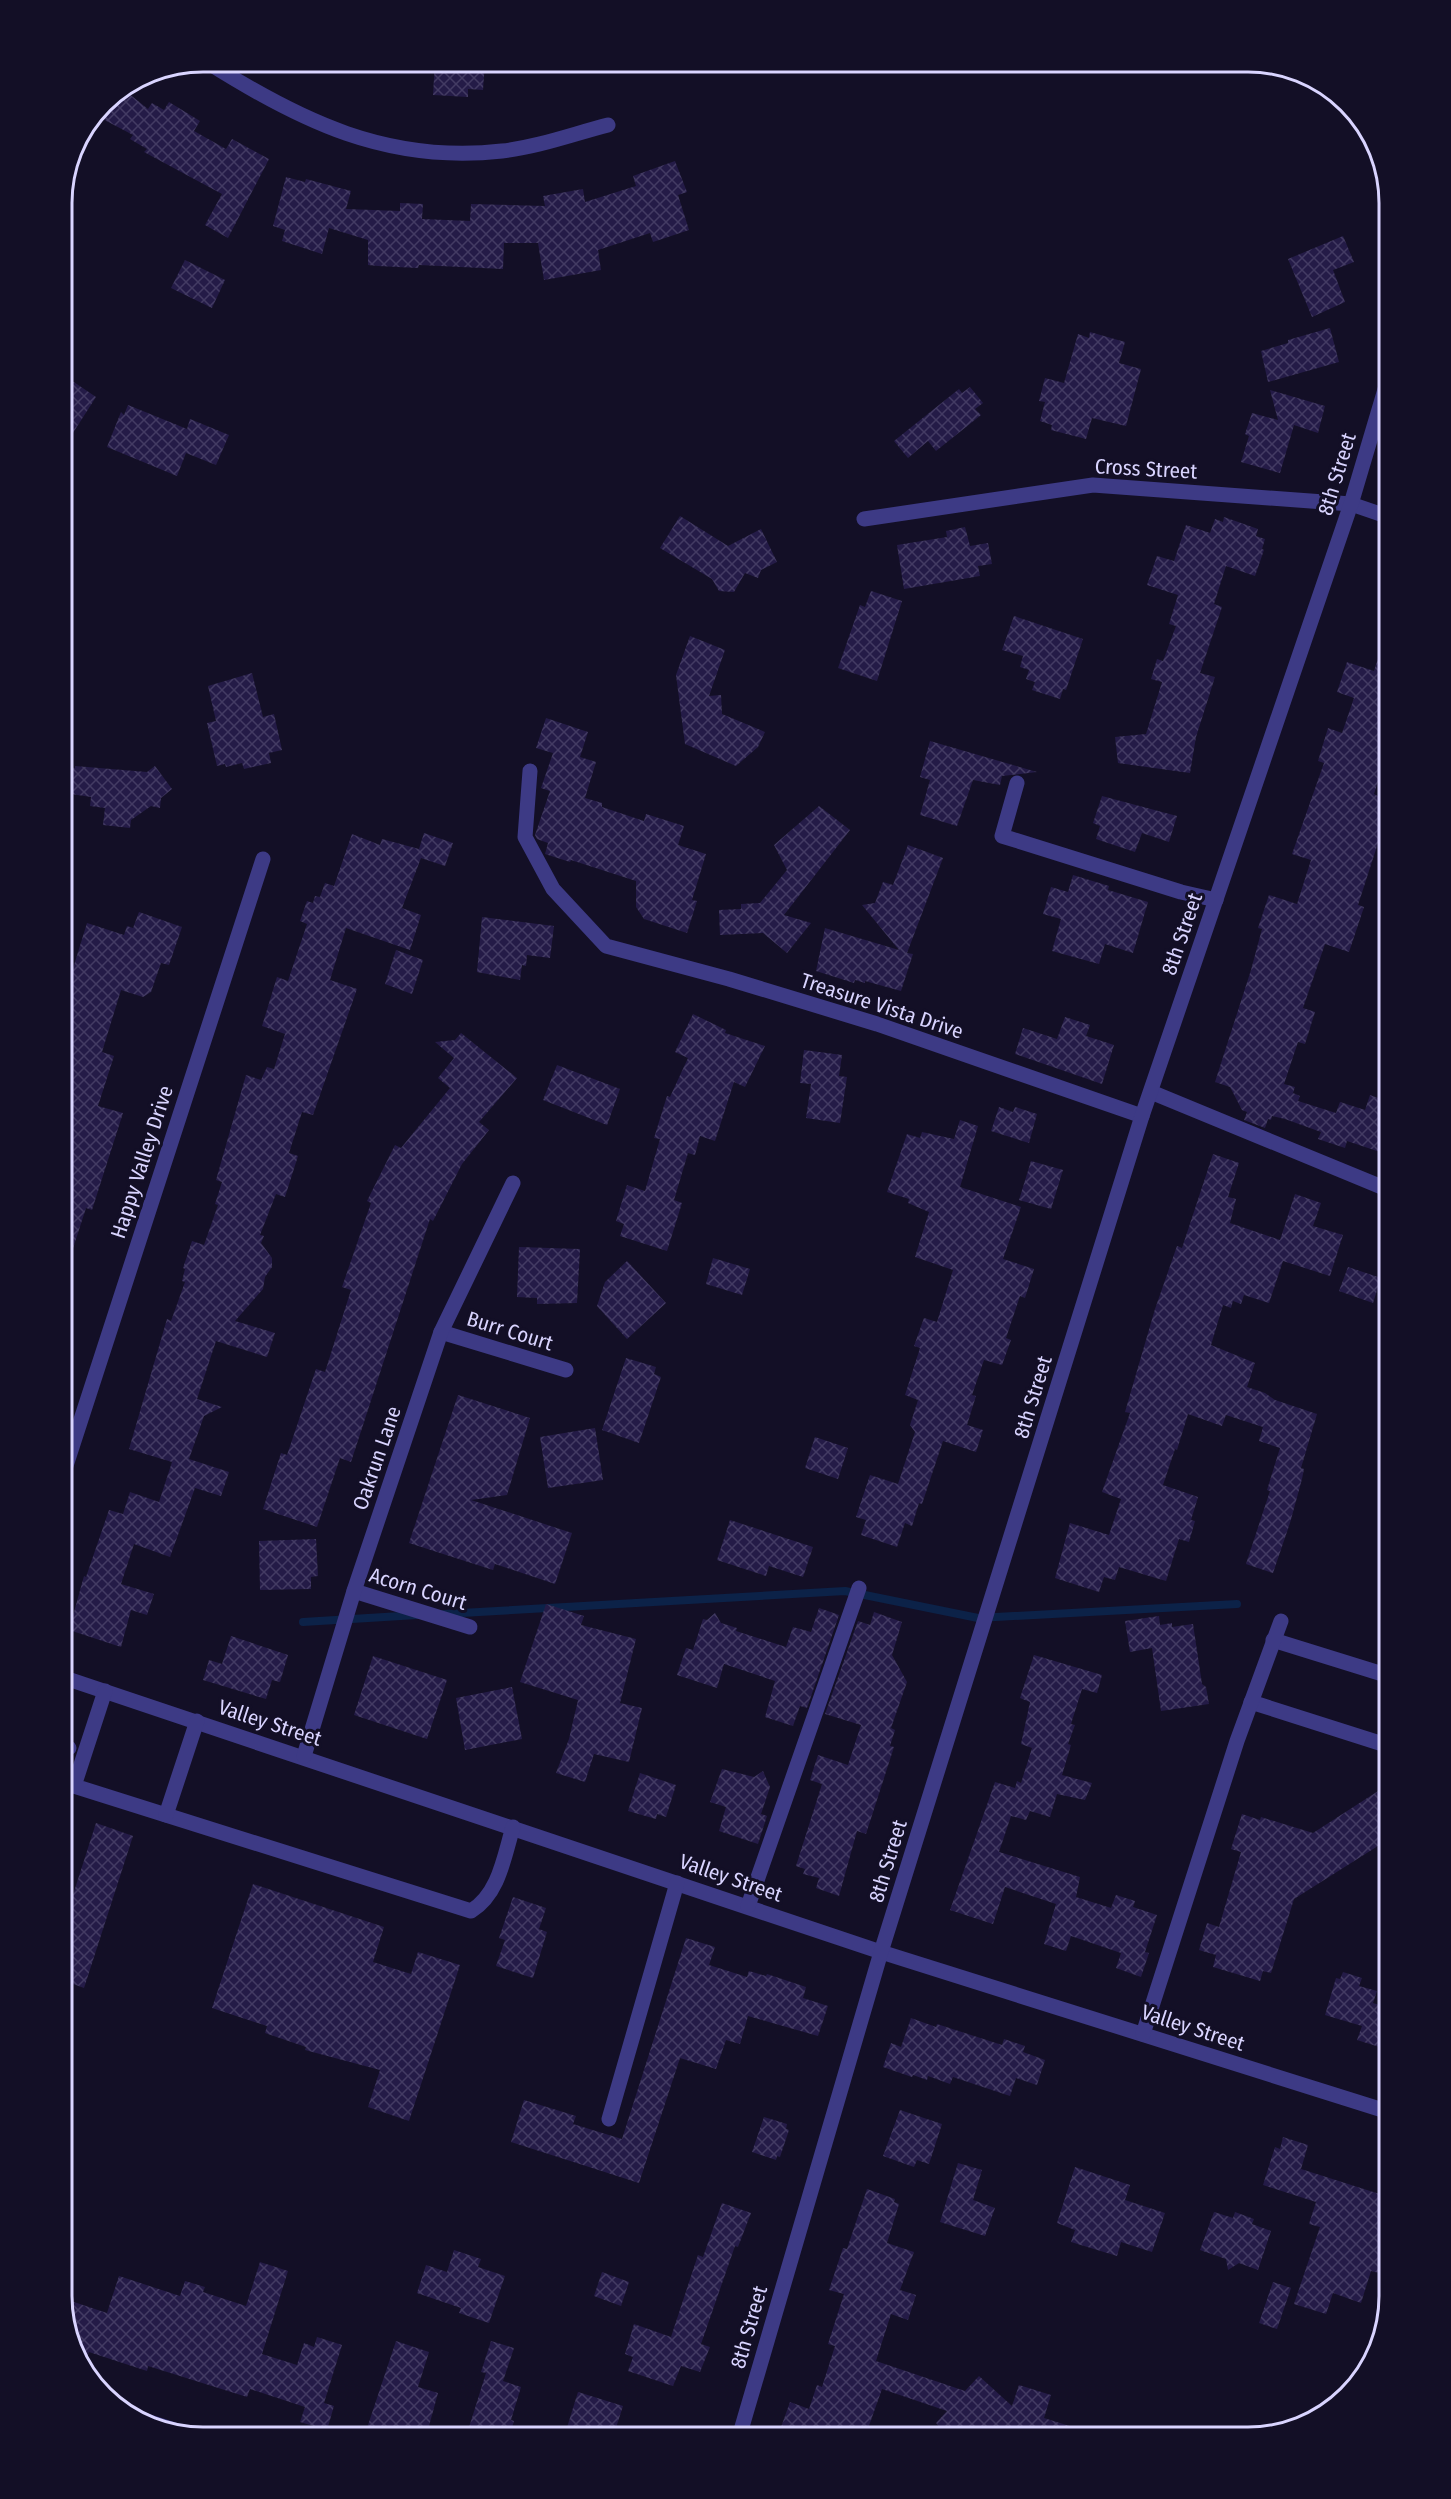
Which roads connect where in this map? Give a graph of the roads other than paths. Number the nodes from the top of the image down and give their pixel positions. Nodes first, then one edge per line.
1 (223, 72) edge
2 (608, 125) dead end
3 (1379, 410) edge
4 (1351, 504) junction
5 (1379, 514) edge
6 (864, 519) dead end
7 (530, 771) dead end
8 (1017, 783) dead end
9 (263, 859) dead end
10 (1216, 900) junction
11 (1151, 1092) junction
12 (1142, 1116) junction
13 (513, 1183) dead end
14 (1379, 1186) edge
15 (441, 1332) junction
16 (566, 1370) dead end
17 (72, 1447) edge
18 (859, 1588) dead end
19 (354, 1591) junction
20 (1281, 1621) dead end
21 (471, 1627) dead end
22 (1274, 1640) junction
23 (1379, 1673) edge
24 (72, 1680) edge
25 (105, 1691) junction
26 (1251, 1702) junction
27 (196, 1721) junction
28 (1379, 1743) edge
29 (304, 1756) junction
30 (166, 1815) junction
31 (513, 1827) junction
32 (677, 1882) junction
33 (748, 1906) junction
34 (881, 1952) junction
35 (1143, 2034) junction
36 (1379, 2109) edge
37 (609, 2119) dead end
38 (742, 2427) edge

1 - 2 street
3 - 4 street, 8th Street
4 - 5 street, Cross Street
4 - 6 street, Cross Street
4 - 10 street, 8th Street
7 - 12 street, Treasure Vista Drive
8 - 10 street
9 - 17 street, Happy Valley Drive
10 - 11 street, 8th Street
11 - 12 street, 8th Street
11 - 14 street
12 - 34 street, 8th Street
13 - 15 street, Oakrun Lane
15 - 16 street, Burr Court
15 - 19 street, Oakrun Lane
18 - 33 street
19 - 21 street, Acorn Court
19 - 29 street, Oakrun Lane
20 - 22 street
22 - 23 street
22 - 26 street
24 - 25 street, Valley Street
25 - 27 street, Valley Street
25 - 30 street
26 - 28 street
26 - 35 street
27 - 29 street, Valley Street
27 - 30 street
29 - 31 street, Valley Street
30 - 31 street
31 - 32 street, Valley Street
32 - 33 street, Valley Street
32 - 37 street
33 - 34 street, Valley Street
34 - 35 street, Valley Street
34 - 38 street, 8th Street
35 - 36 street, Valley Street

